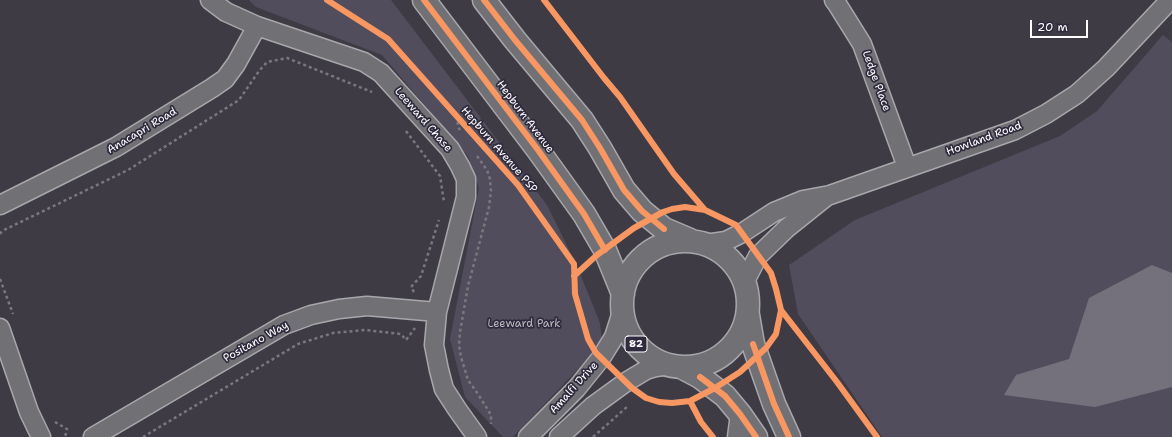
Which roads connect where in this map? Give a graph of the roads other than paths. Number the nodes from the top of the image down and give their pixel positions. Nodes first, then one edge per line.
1 (210, 0) edge
2 (424, 0) edge
3 (484, 0) edge
4 (834, 0) edge
5 (1170, 0) edge
6 (257, 26) junction
7 (907, 167) junction
8 (830, 195) junction
9 (0, 205) edge
10 (698, 242) junction
11 (744, 283) junction
12 (623, 303) junction
13 (428, 311) junction
14 (748, 314) junction
15 (0, 328) edge
16 (675, 366) junction
17 (740, 414) junction
18 (484, 434) edge
19 (41, 437) edge
20 (93, 437) edge
21 (528, 437) edge
22 (559, 437) edge
23 (737, 437) edge
24 (756, 437) edge
25 (790, 437) edge

1 - 6 street, Leeward Chase
2 - 12 main road, Hepburn Avenue / 82
3 - 10 main road, 82
4 - 7 street, Ledge Place
5 - 7 street, Howland Road
6 - 9 street, Anacapri Road
6 - 13 street, Leeward Chase
7 - 8 street, Howland Road
8 - 10 street, Howland Road
8 - 11 street, Howland Road
10 - 11 main road, 82
10 - 12 main road
11 - 14 main road, 82
12 - 16 main road, 82
12 - 21 street, Amalfi Drive
13 - 18 street, Leeward Chase
13 - 20 street, Positano Way
14 - 16 main road, 82
14 - 25 main road, 82
15 - 19 street
16 - 17 main road, 82
16 - 22 street, Amalfi Drive
17 - 23 street
17 - 24 main road, 82

